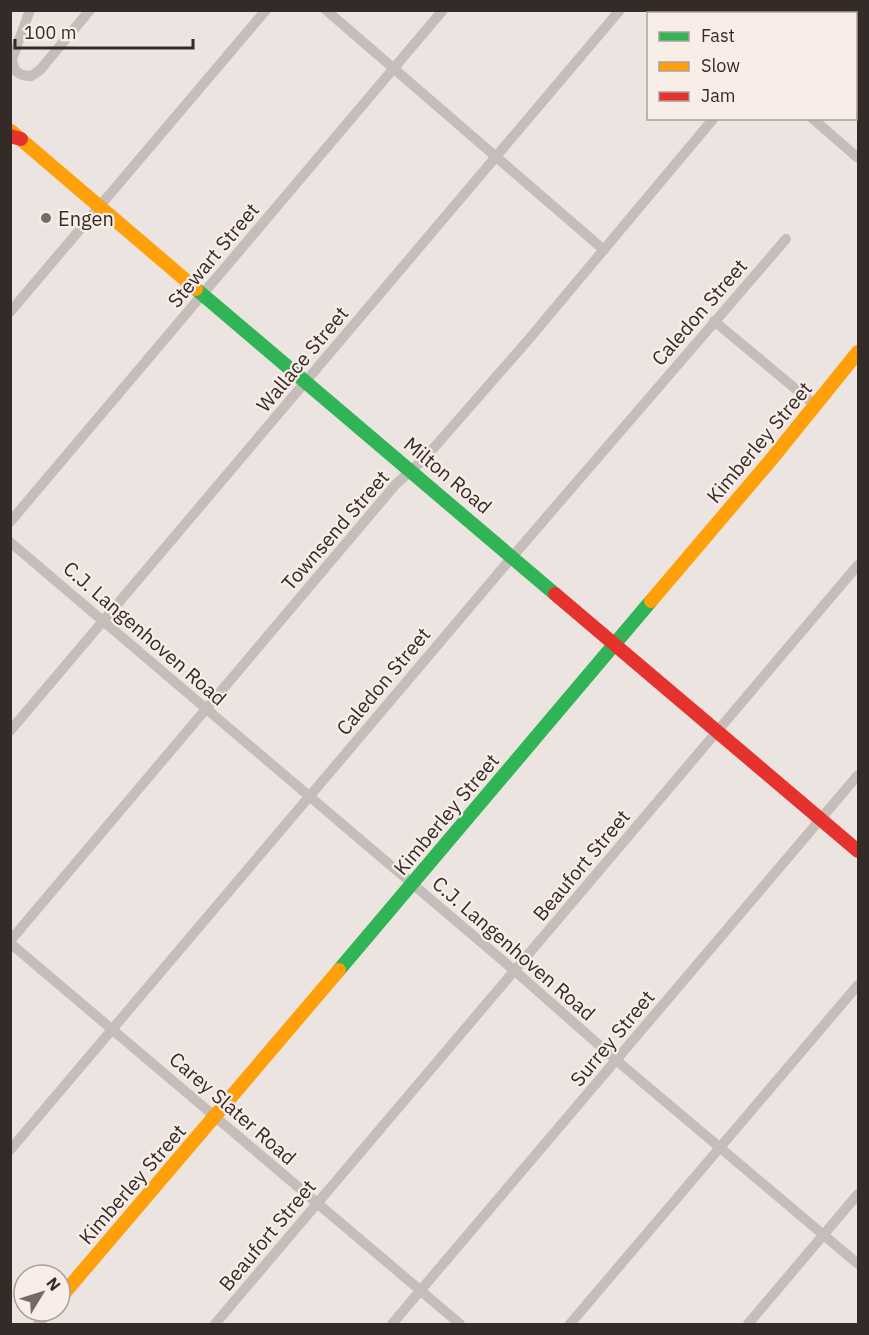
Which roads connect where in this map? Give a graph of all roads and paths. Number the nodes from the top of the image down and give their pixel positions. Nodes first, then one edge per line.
1 (30, 10) edge
2 (90, 10) edge
3 (266, 10) edge
4 (326, 10) edge
5 (443, 10) edge
6 (621, 10) edge
7 (393, 69) junction
8 (712, 120) edge
9 (814, 120) edge
10 (14, 135) edge
11 (496, 158) junction
12 (858, 158) edge
13 (100, 206) junction
14 (786, 239) dead end
15 (604, 250) junction
16 (204, 294) junction
17 (10, 312) edge
18 (714, 321) junction
19 (858, 352) edge
20 (308, 381) junction
21 (816, 405) junction
22 (411, 470) junction
23 (10, 522) edge
24 (10, 542) edge
25 (513, 556) junction
26 (858, 565) edge
27 (104, 621) junction
28 (615, 643) junction
29 (206, 709) junction
30 (10, 731) edge
31 (718, 731) junction
32 (858, 775) edge
33 (308, 796) junction
34 (821, 819) junction
35 (858, 851) edge
36 (412, 885) junction
37 (10, 942) edge
38 (515, 971) junction
39 (858, 985) edge
40 (113, 1029) junction
41 (616, 1060) junction
42 (216, 1116) junction
43 (720, 1148) junction
44 (10, 1150) edge
45 (858, 1194) edge
46 (317, 1204) junction
47 (825, 1234) junction
48 (858, 1264) edge
49 (72, 1284) edge
50 (420, 1291) junction
51 (215, 1324) edge
52 (392, 1324) edge
53 (460, 1324) edge
54 (570, 1324) edge
55 (748, 1324) edge

1 - 2 street
3 - 13 street
4 - 7 street
5 - 7 street, Stewart Street
6 - 11 street, Wallace Street
7 - 11 street
7 - 16 street, Stewart Street
8 - 15 street, Townsend Street
9 - 12 street
10 - 13 street, Milton Road
11 - 15 street
11 - 20 street, Wallace Street
13 - 16 street, Milton Road
13 - 17 street
14 - 18 street, Caledon Street
15 - 22 street, Townsend Street
16 - 20 street, Milton Road
16 - 23 street, Stewart Street
18 - 21 street
18 - 25 street, Caledon Street
19 - 21 street, Kimberley Street
20 - 22 street, Milton Road
20 - 27 street, Wallace Street
21 - 28 street, Kimberley Street
22 - 25 street, Milton Road
22 - 29 street, Townsend Street
24 - 27 street, C.J. Langenhoven Road
25 - 28 street, Milton Road
25 - 33 street, Caledon Street
26 - 31 street, Beaufort Street
27 - 29 street, C.J. Langenhoven Road
27 - 30 street, Wallace Street
28 - 31 street, Milton Road
28 - 36 street, Kimberley Street
29 - 33 street, C.J. Langenhoven Road
29 - 37 street, Townsend Street
31 - 34 street, Milton Road
31 - 38 street, Beaufort Street
32 - 34 street, Surrey Street
33 - 36 street, C.J. Langenhoven Road
33 - 40 street, Caledon Street
34 - 35 street, Milton Road
34 - 41 street, Surrey Street
36 - 38 street, C.J. Langenhoven Road
36 - 42 street, Kimberley Street
37 - 40 street, Carey Slater Road
38 - 41 street, C.J. Langenhoven Road
38 - 46 street, Beaufort Street
39 - 43 street
40 - 42 street, Carey Slater Road
40 - 44 street, Caledon Street
41 - 43 street, C.J. Langenhoven Road
41 - 50 street, Surrey Street
42 - 46 street, Carey Slater Road
42 - 49 street, Kimberley Street
43 - 47 street, C.J. Langenhoven Road
43 - 54 street
45 - 47 street
46 - 50 street, Carey Slater Road
46 - 51 street, Beaufort Street
47 - 48 street, C.J. Langenhoven Road
47 - 55 street
50 - 52 street, Surrey Street
50 - 53 street, Carey Slater Road

